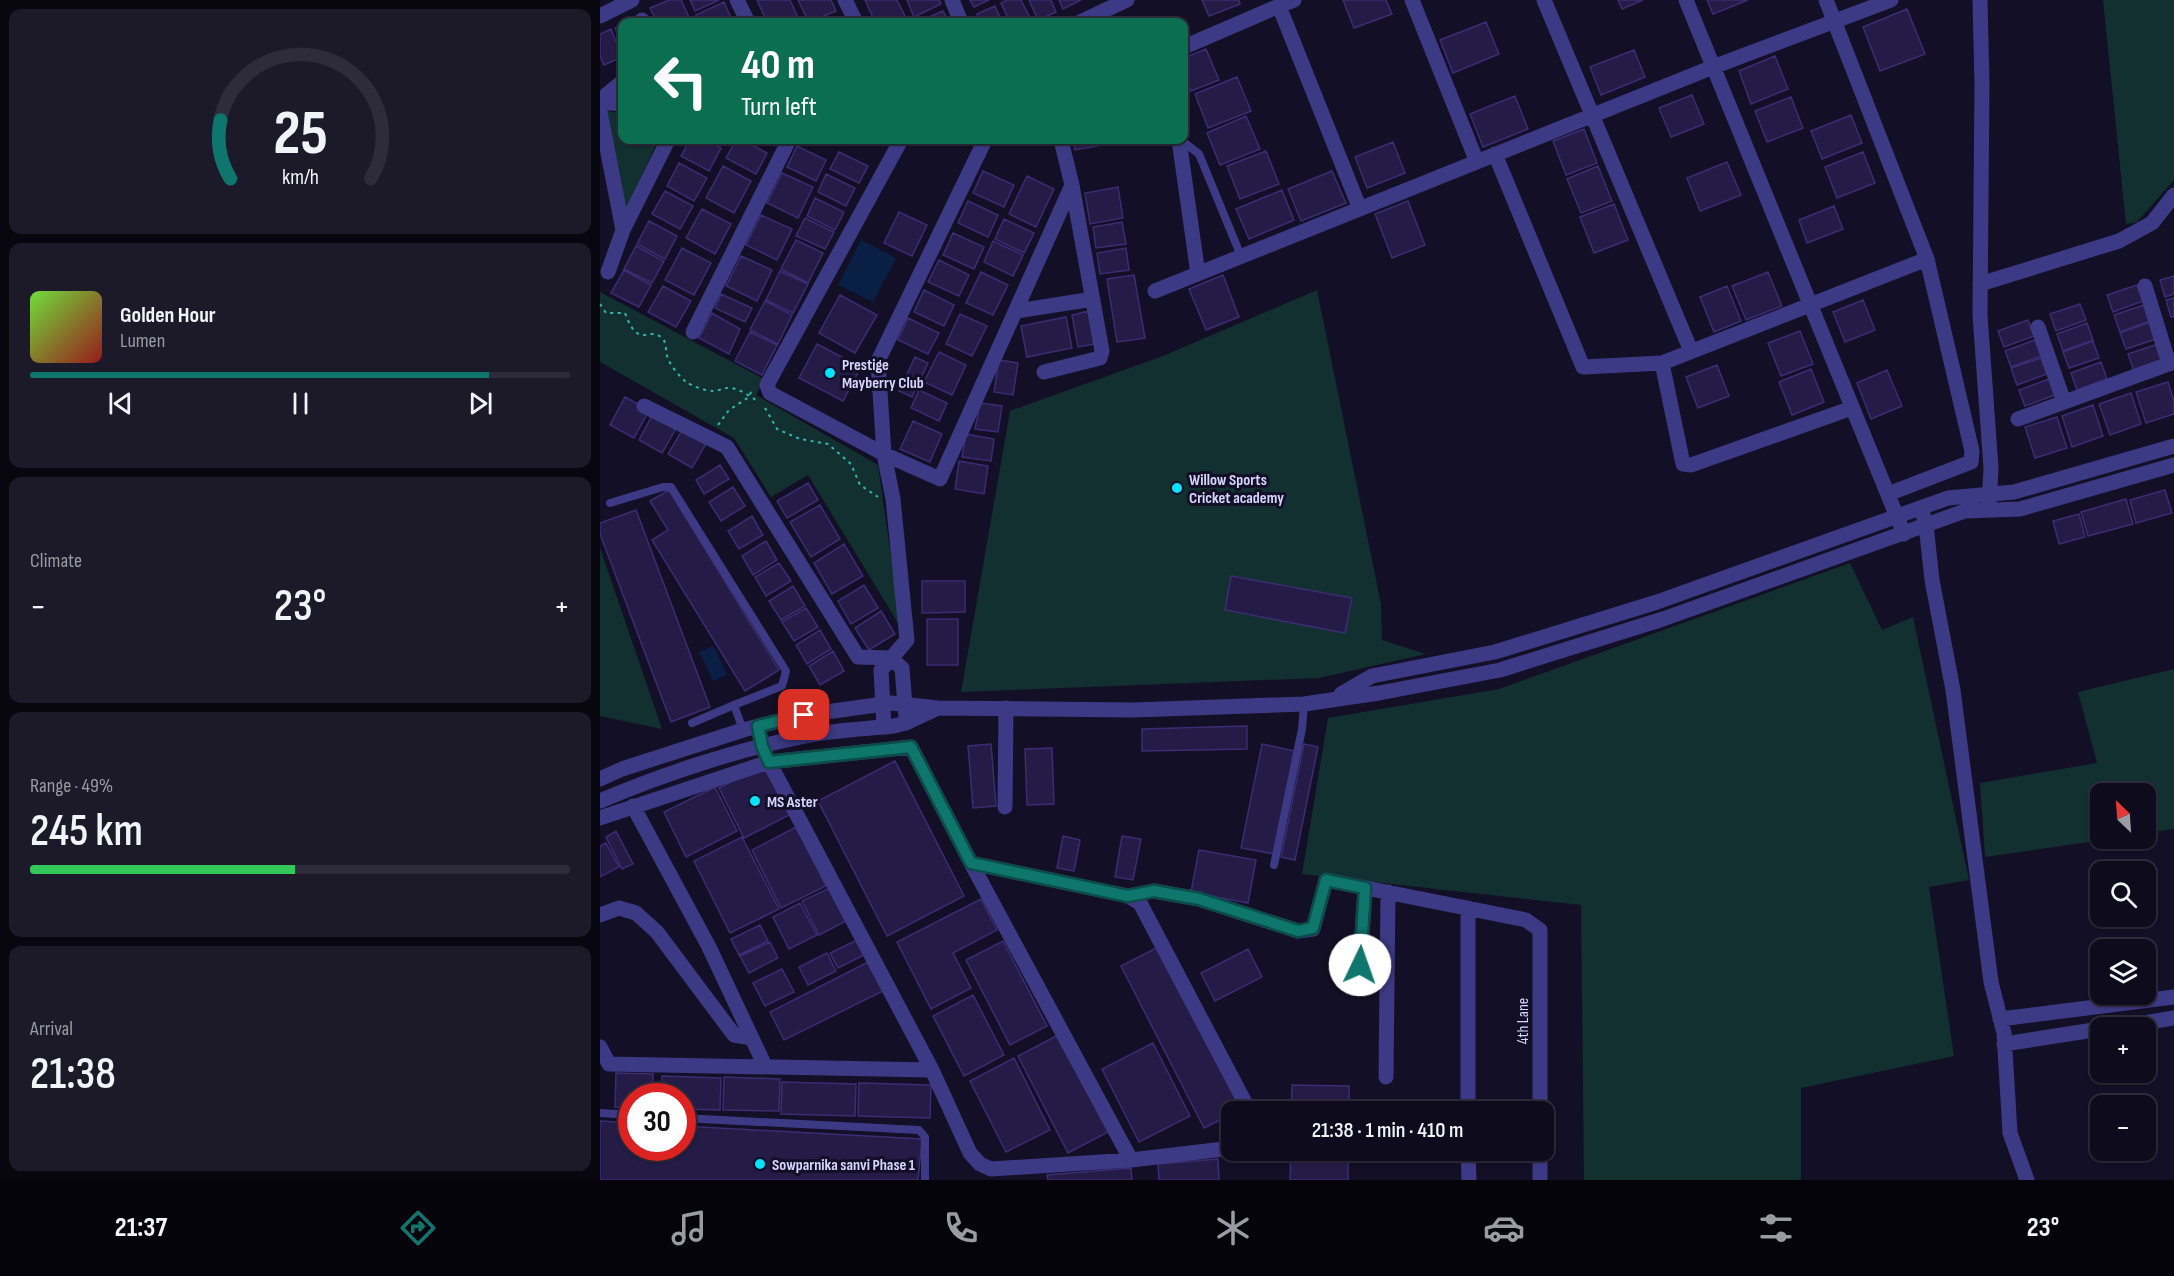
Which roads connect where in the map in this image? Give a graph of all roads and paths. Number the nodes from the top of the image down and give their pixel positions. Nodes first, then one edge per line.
1 (632, 0) edge
2 (737, 0) edge
3 (845, 0) edge
4 (952, 0) edge
5 (1127, 0) edge
6 (1294, 0) edge
7 (1412, 0) edge
8 (1544, 0) edge
9 (1686, 0) edge
10 (1826, 0) edge
11 (1891, 0) edge
12 (1980, 0) edge
13 (1279, 6) junction
14 (600, 16) edge
15 (746, 18) edge
16 (854, 18) edge
17 (959, 18) edge
18 (1089, 18) edge
19 (1834, 21) junction
20 (1188, 45) edge
21 (1713, 67) junction
22 (618, 85) edge
23 (600, 101) edge
24 (618, 103) edge
25 (600, 112) edge
26 (1593, 115) junction
27 (666, 144) edge
28 (787, 144) edge
29 (899, 144) edge
30 (983, 144) edge
31 (1062, 144) edge
32 (1181, 144) edge
33 (1185, 144) edge
34 (1495, 154) junction
35 (1477, 162) junction
36 (1072, 185) junction
37 (2174, 195) edge
38 (1360, 208) junction
39 (623, 230) junction
40 (1241, 256) junction
41 (1928, 259) junction
42 (608, 272) dead end
43 (1198, 274) junction
44 (1980, 284) junction
45 (2145, 286) dead end
46 (1155, 291) dead end
47 (1093, 299) junction
48 (600, 304) edge
49 (1809, 305) junction
50 (1016, 311) junction
51 (2038, 327) dead end
52 (693, 332) dead end
53 (1691, 351) junction
54 (1662, 363) junction
55 (2172, 363) edge
56 (1044, 372) dead end
57 (767, 385) junction
58 (749, 397) junction
59 (2064, 402) junction
60 (644, 406) dead end
61 (1852, 408) junction
62 (2018, 419) dead end
63 (708, 438) junction
64 (2174, 446) edge
65 (884, 454) junction
66 (2174, 465) edge
67 (1888, 494) junction
68 (1991, 494) junction
69 (893, 499) junction
70 (610, 503) dead end
71 (1921, 508) junction
72 (1988, 510) junction
73 (1898, 516) junction
74 (1926, 525) junction
75 (1904, 534) junction
76 (890, 658) junction
77 (1334, 698) junction
78 (1304, 704) junction
79 (734, 705) junction
80 (883, 705) junction
81 (906, 705) junction
82 (938, 708) junction
83 (1005, 708) junction
84 (692, 723) dead end
85 (906, 723) junction
86 (758, 726) junction
87 (884, 727) junction
88 (743, 730) junction
89 (762, 746) junction
90 (769, 762) junction
91 (600, 779) edge
92 (600, 801) edge
93 (633, 806) junction
94 (1005, 807) dead end
95 (600, 818) edge
96 (971, 863) junction
97 (1274, 865) dead end
98 (1365, 888) junction
99 (1388, 892) junction
100 (1128, 896) junction
101 (1468, 908) junction
102 (600, 915) edge
103 (1360, 965) dead end
104 (2174, 997) edge
105 (2157, 999) junction
106 (2000, 1019) junction
107 (2167, 1020) edge
108 (2090, 1031) edge
109 (752, 1038) junction
110 (2004, 1044) junction
111 (600, 1047) edge
112 (604, 1064) edge
113 (765, 1066) junction
114 (932, 1070) junction
115 (1386, 1077) dead end
116 (1244, 1101) edge
117 (1468, 1101) edge
118 (1540, 1101) edge
119 (600, 1113) edge
120 (618, 1114) edge
121 (696, 1119) edge
122 (1221, 1149) edge
123 (1131, 1160) junction
124 (1468, 1161) edge
125 (1540, 1161) edge
126 (925, 1180) edge
127 (1468, 1180) edge
128 (1540, 1180) edge
129 (2027, 1180) edge

1 - 14 street
2 - 15 street
3 - 16 street
4 - 17 street
5 - 18 street
6 - 13 street
7 - 35 street
8 - 26 street
9 - 21 street
10 - 19 street
11 - 19 street
12 - 44 street
13 - 20 street
13 - 38 street
19 - 21 street
19 - 41 street
21 - 26 street
21 - 49 street
22 - 23 street
23 - 24 street
25 - 39 street
26 - 34 street
26 - 53 street
27 - 39 street
28 - 52 street
29 - 57 street
30 - 65 street
31 - 36 street
32 - 43 street
33 - 40 lane
34 - 35 street
34 - 54 street
35 - 38 street
36 - 47 street
36 - 50 street
37 - 44 street
38 - 40 street
39 - 42 street
40 - 43 street
41 - 49 street
41 - 67 street
43 - 46 street
44 - 68 street
45 - 55 street
47 - 50 street
47 - 56 street
48 - 58 path
49 - 53 street
49 - 61 street
50 - 65 street
51 - 59 street
53 - 54 street
54 - 61 street
55 - 59 street
57 - 58 path
57 - 65 street
58 - 63 path
58 - 69 path
59 - 62 street
60 - 63 street
61 - 67 street
63 - 76 street
64 - 68 street
65 - 69 street
66 - 72 street
67 - 73 street
68 - 71 street
68 - 72 street
69 - 76 street
70 - 79 lane
71 - 73 street
71 - 74 street
72 - 74 street
73 - 75 street
73 - 77 street
74 - 75 street
74 - 106 street
75 - 77 street
76 - 80 street
76 - 81 street
77 - 78 street
78 - 83 street
78 - 97 lane
79 - 84 lane
79 - 88 lane
80 - 81 street
80 - 86 street
80 - 87 street
81 - 82 street
81 - 85 street
82 - 83 street
82 - 85 street
83 - 94 street
85 - 87 street
86 - 88 street
86 - 89 street
87 - 89 street
88 - 91 street
89 - 90 street
89 - 92 street
90 - 93 street
90 - 96 street
90 - 114 street
93 - 95 street
93 - 109 street
96 - 100 street
96 - 123 street
98 - 99 street
98 - 100 street
98 - 103 street
99 - 101 street
99 - 115 street
100 - 116 street
101 - 117 street
101 - 118 street, 4th Lane
102 - 109 street
104 - 105 street
105 - 106 street
105 - 107 street
106 - 110 street
108 - 110 street
109 - 113 street
110 - 129 street
111 - 112 street
112 - 113 street
113 - 114 street
114 - 123 street
119 - 120 lane
121 - 126 lane
122 - 123 street
124 - 127 street
125 - 128 street

